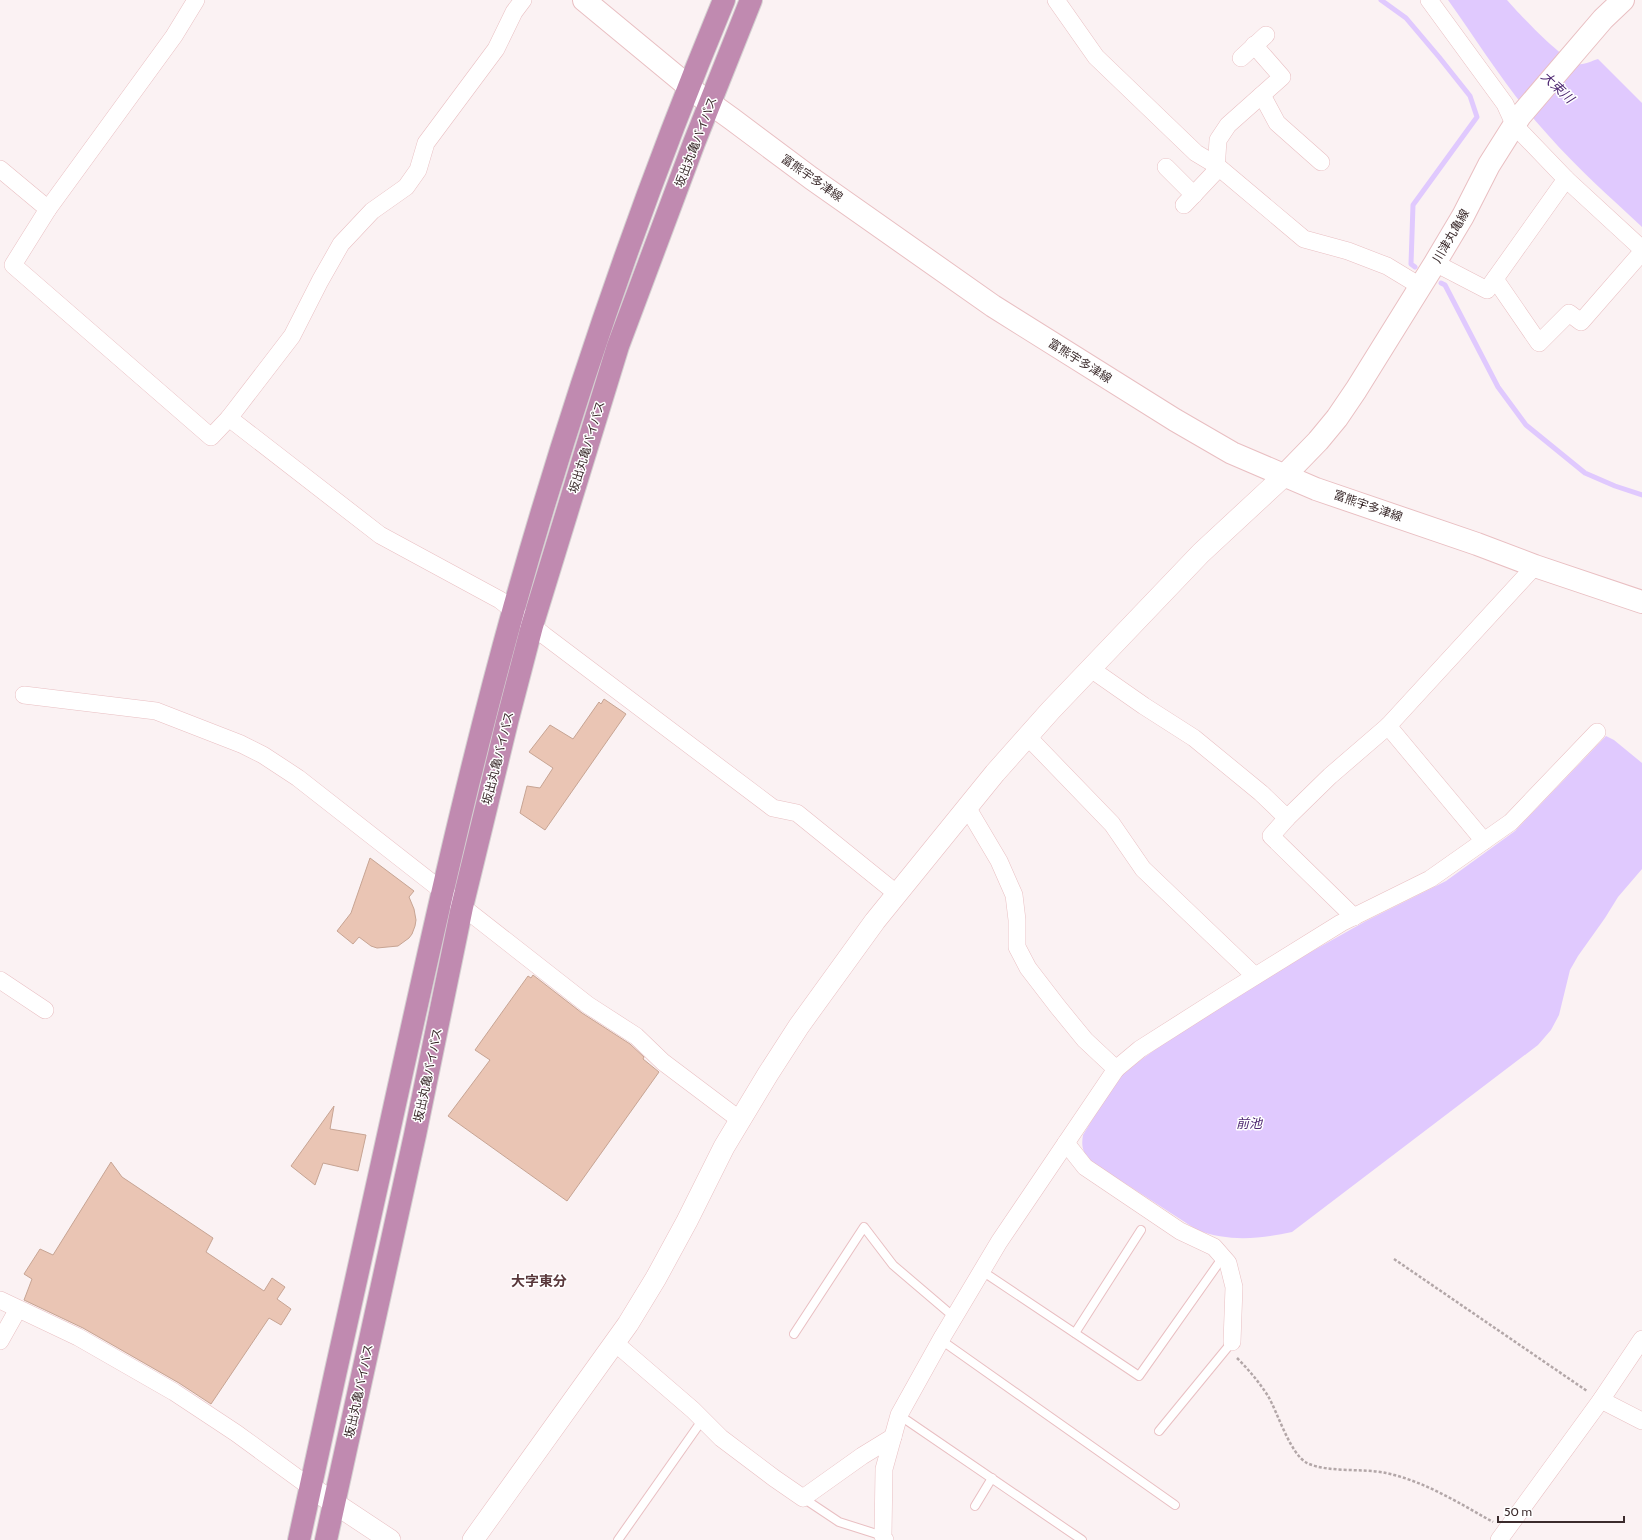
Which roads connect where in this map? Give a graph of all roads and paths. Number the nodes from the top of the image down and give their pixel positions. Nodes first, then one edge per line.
1 (196, 0) edge
2 (523, 0) edge
3 (584, 0) edge
4 (724, 0) edge
5 (751, 0) edge
6 (1056, 0) edge
7 (1429, 0) edge
8 (1622, 0) edge
9 (1241, 58) dead end
10 (690, 87) junction
11 (1262, 95) junction
12 (711, 103) junction
13 (1518, 121) junction
14 (1321, 162) dead end
15 (1216, 165) junction
16 (1166, 167) dead end
17 (0, 169) edge
18 (1566, 179) junction
19 (48, 209) junction
20 (1642, 249) edge
21 (1642, 252) edge
22 (1435, 263) junction
23 (1495, 279) junction
24 (1420, 286) junction
25 (228, 418) junction
26 (1284, 476) junction
27 (1534, 566) junction
28 (1642, 602) edge
29 (514, 611) junction
30 (532, 626) junction
31 (1091, 668) junction
32 (24, 695) dead end
33 (1388, 726) junction
34 (1597, 732) dead end
35 (1027, 736) junction
36 (967, 807) junction
37 (1287, 818) junction
38 (1484, 841) junction
39 (442, 890) junction
40 (896, 893) junction
41 (462, 907) junction
42 (1354, 917) junction
43 (1256, 976) junction
44 (0, 980) edge
45 (45, 1010) dead end
46 (1116, 1069) junction
47 (740, 1120) junction
48 (1066, 1143) junction
49 (1141, 1230) dead end
50 (1223, 1257) junction
51 (1394, 1259) dead end
52 (982, 1271) junction
53 (0, 1300) edge
54 (18, 1309) junction
55 (954, 1317) junction
56 (1075, 1333) junction
57 (794, 1334) dead end
58 (1642, 1339) edge
59 (941, 1340) junction
60 (0, 1341) edge
61 (614, 1342) junction
62 (1232, 1342) junction
63 (1601, 1400) junction
64 (899, 1415) junction
65 (703, 1419) junction
66 (1642, 1421) edge
67 (1159, 1431) dead end
68 (893, 1437) junction
69 (992, 1478) junction
70 (310, 1487) junction
71 (803, 1498) junction
72 (334, 1503) junction
73 (1174, 1505) dead end
74 (975, 1506) dead end
75 (1503, 1535) edge
76 (884, 1538) edge
77 (299, 1540) edge
78 (326, 1540) edge
79 (390, 1540) edge
80 (473, 1540) edge
81 (618, 1540) edge
82 (1082, 1540) edge

1 - 19 street
2 - 25 street
3 - 10 main road, 富熊宇多津線
4 - 10 highway, 坂出丸亀バイパス
5 - 12 highway, 坂出丸亀バイパス
6 - 15 street
7 - 13 street
8 - 13 main road, 川津丸亀線
9 - 11 street
10 - 12 main road, 富熊宇多津線
10 - 29 highway, 坂出丸亀バイパス
11 - 14 street
11 - 15 street
12 - 26 main road, 富熊宇多津線
12 - 30 highway, 坂出丸亀バイパス
13 - 18 street
13 - 22 main road, 川津丸亀線
15 - 16 street
15 - 24 street
17 - 19 street
18 - 20 street
18 - 23 street
19 - 25 street
21 - 23 street
22 - 23 street
22 - 24 main road, 川津丸亀線
24 - 26 main road, 川津丸亀線
25 - 29 street
26 - 27 main road, 富熊宇多津線
26 - 31 street
27 - 28 main road, 富熊宇多津線
27 - 33 street
29 - 30 street
29 - 39 highway, 坂出丸亀バイパス
30 - 40 street
30 - 41 highway, 坂出丸亀バイパス
31 - 35 street
31 - 37 street
32 - 39 street
33 - 37 street
33 - 38 street
34 - 38 street
35 - 36 street
35 - 43 street
36 - 40 street
36 - 46 street
37 - 42 street
38 - 42 street
39 - 41 street
39 - 70 highway, 坂出丸亀バイパス
40 - 47 street
41 - 47 street
41 - 72 highway, 坂出丸亀バイパス
42 - 43 street
43 - 46 street
44 - 45 street
46 - 48 street
47 - 61 street
48 - 50 street
48 - 52 street
49 - 56 lane
50 - 56 lane
50 - 62 street
51 - 63 path
52 - 55 street
52 - 56 lane
53 - 54 street
54 - 60 street
54 - 70 street
55 - 57 lane
55 - 59 street
58 - 63 street
59 - 64 street
59 - 73 lane
61 - 65 street
61 - 80 street
62 - 67 lane
62 - 75 path
63 - 66 street
63 - 75 street
64 - 68 street
64 - 69 lane
65 - 71 street
65 - 81 lane
68 - 71 street
68 - 76 street
69 - 74 lane
69 - 82 lane
70 - 72 street
70 - 77 highway, 坂出丸亀バイパス
71 - 76 lane
72 - 78 highway, 坂出丸亀バイパス
72 - 79 street

